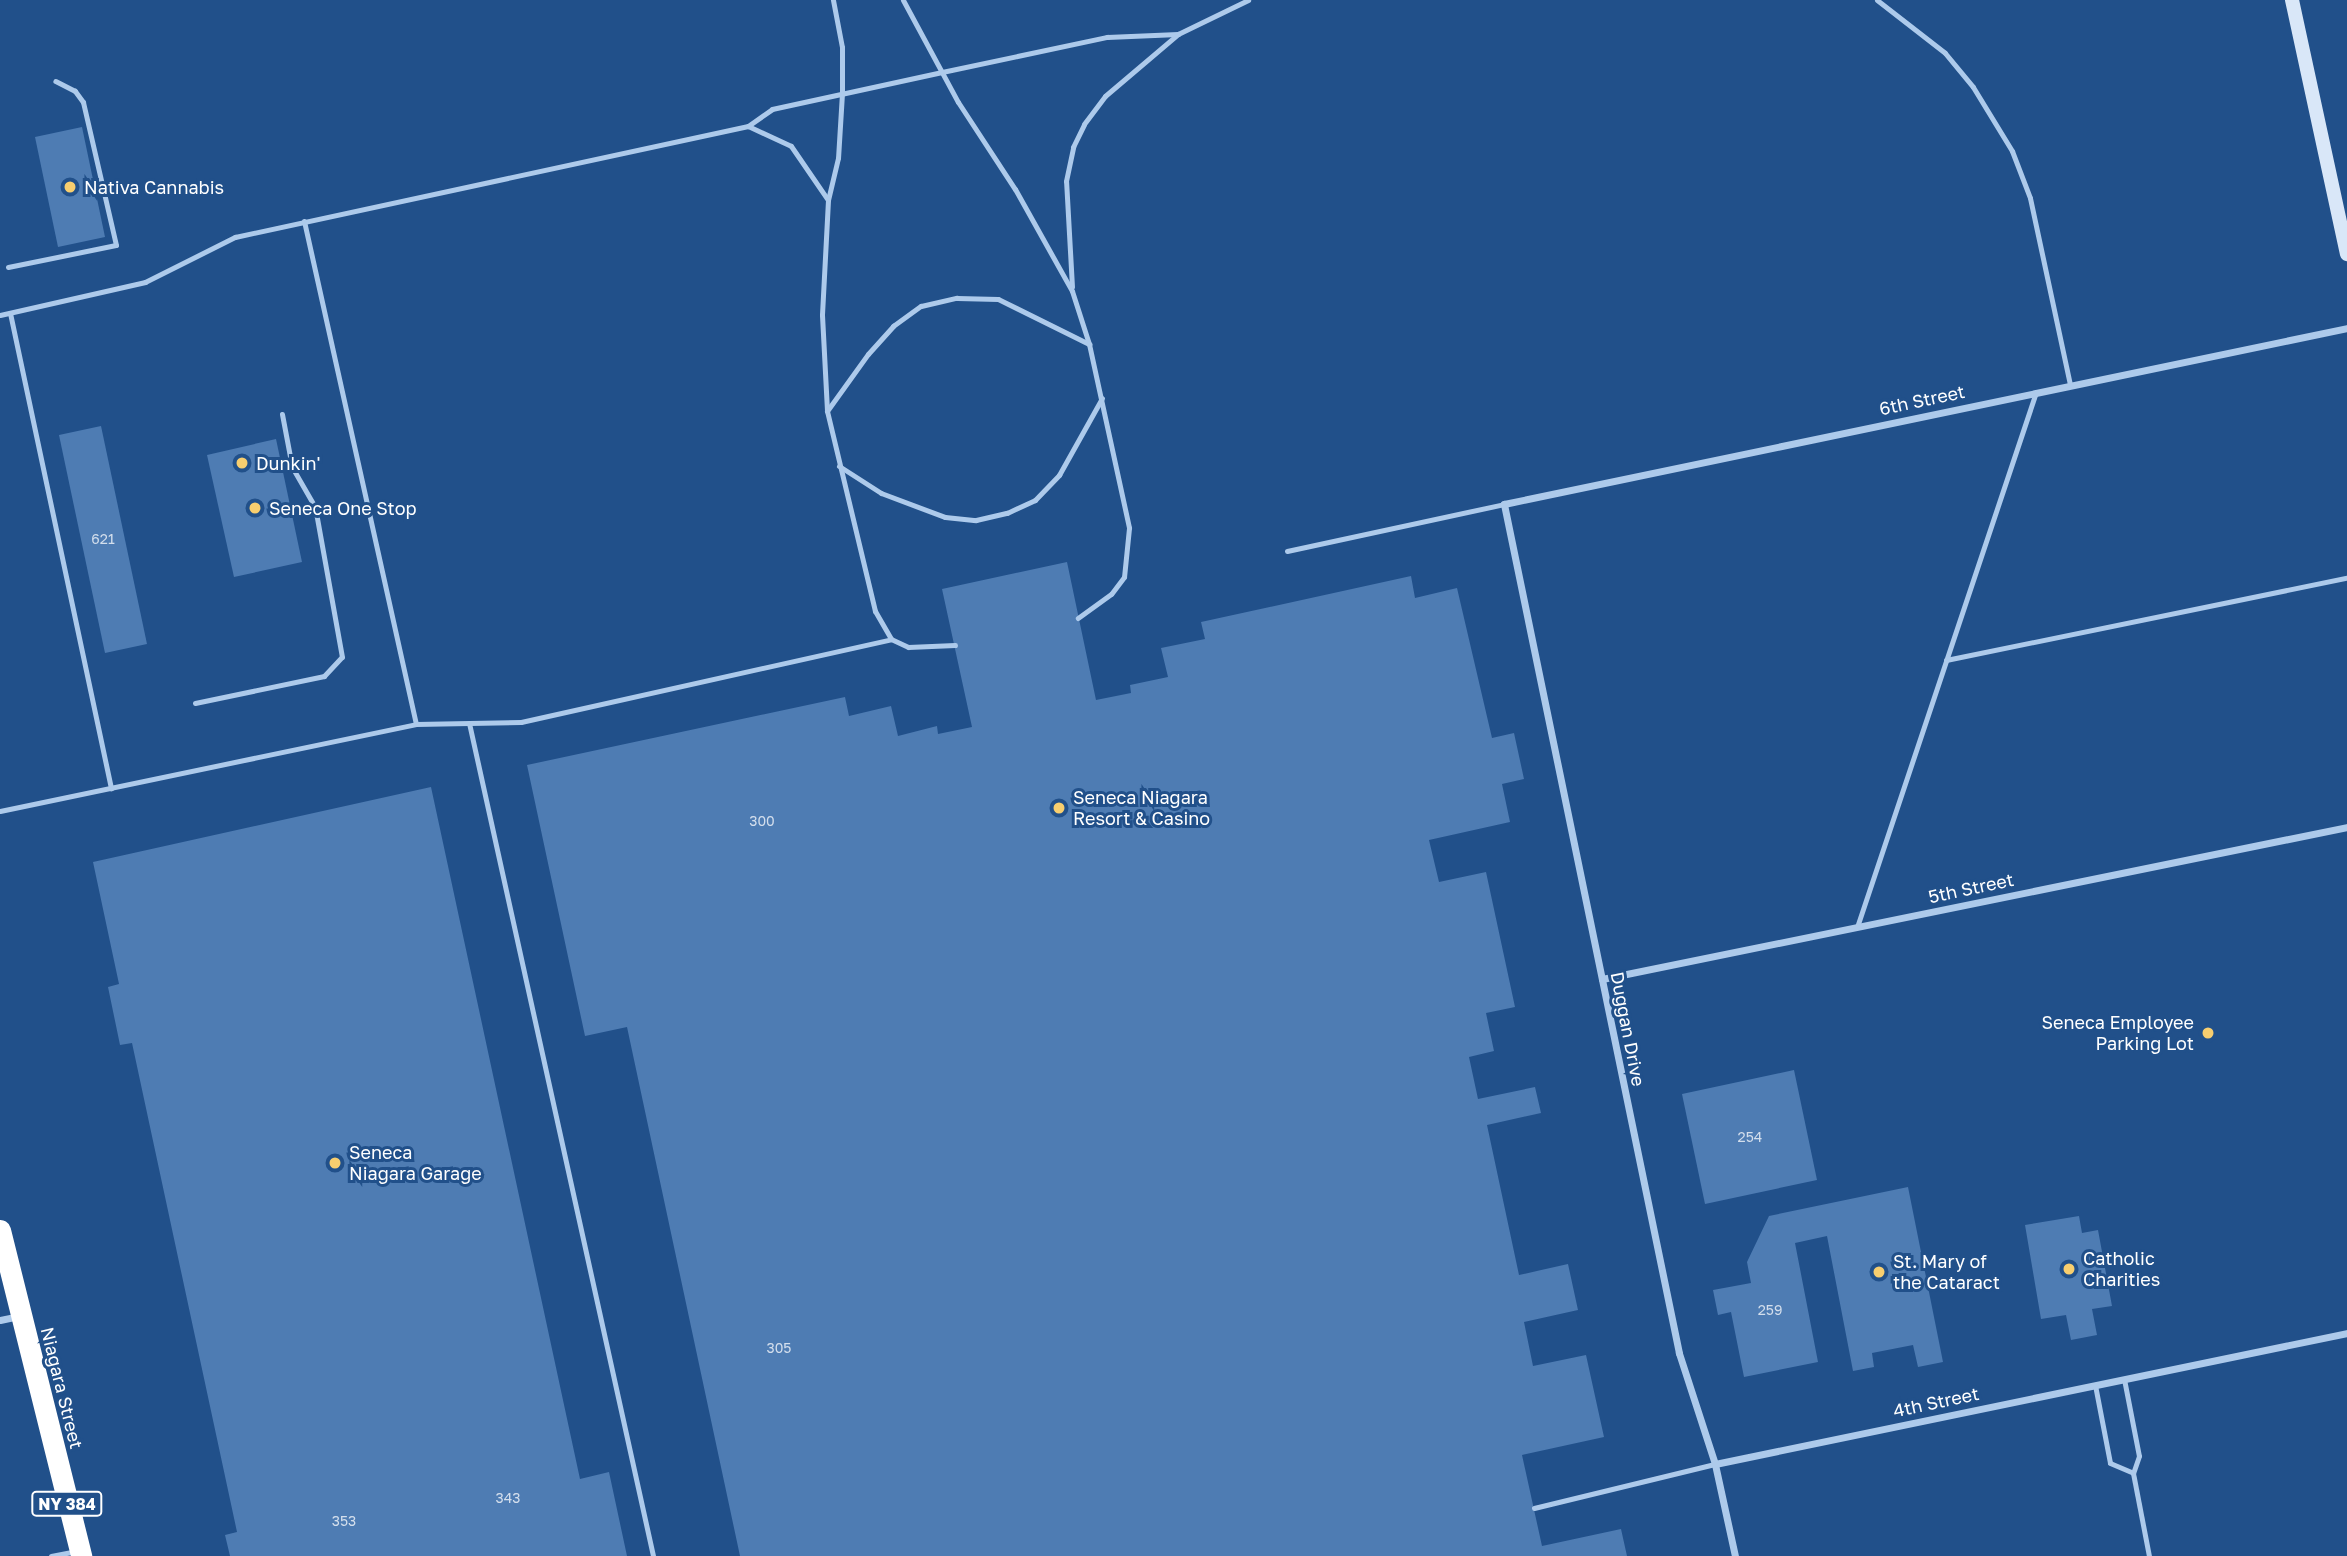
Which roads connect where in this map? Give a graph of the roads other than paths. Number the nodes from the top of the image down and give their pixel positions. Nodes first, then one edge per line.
1 (833, 0) edge
2 (904, 0) edge
3 (1248, 0) edge
4 (1877, 0) edge
5 (2292, 0) edge
6 (1178, 34) junction
7 (942, 72) junction
8 (55, 81) dead end
9 (842, 93) junction
10 (748, 126) junction
11 (828, 200) junction
12 (304, 221) junction
13 (2347, 254) edge
14 (8, 267) dead end
15 (1072, 291) junction
16 (10, 313) junction
17 (0, 315) edge
18 (2347, 328) edge
19 (1089, 344) junction
20 (2070, 385) junction
21 (2036, 392) junction
22 (1102, 398) junction
23 (827, 411) junction
24 (282, 414) dead end
25 (839, 466) junction
26 (1504, 504) junction
27 (1287, 551) dead end
28 (2347, 578) edge
29 (1079, 618) dead end
30 (891, 639) junction
31 (954, 645) dead end
32 (1946, 660) junction
33 (195, 703) dead end
34 (469, 723) junction
35 (416, 724) junction
36 (111, 788) junction
37 (0, 811) edge
38 (2347, 827) edge
39 (1857, 927) junction
40 (1602, 979) junction
41 (0, 1230) edge
42 (10, 1318) edge
43 (2347, 1333) edge
44 (2124, 1379) junction
45 (2095, 1385) junction
46 (1715, 1464) junction
47 (2133, 1473) junction
48 (1534, 1508) dead end
49 (80, 1553) edge
50 (51, 1556) edge
51 (653, 1556) edge
52 (1735, 1556) edge
53 (2149, 1556) edge

1 - 9 lane
2 - 7 lane
3 - 6 lane
4 - 20 lane
5 - 13 main road
6 - 7 lane
6 - 15 lane
7 - 9 lane
7 - 15 lane
8 - 14 lane
9 - 10 lane
9 - 11 lane
10 - 11 lane
10 - 12 lane
11 - 23 lane
12 - 16 lane
12 - 35 lane
15 - 19 lane
16 - 17 lane
16 - 36 lane
18 - 20 street, 6th Street
19 - 22 lane
19 - 23 lane
20 - 21 street, 6th Street
21 - 26 street, 6th Street
21 - 32 lane
22 - 25 lane
22 - 29 lane
23 - 25 lane
24 - 33 lane
25 - 30 lane
26 - 27 lane
26 - 40 street, Duggan Drive
28 - 32 lane
30 - 31 lane
30 - 34 lane
32 - 39 lane
34 - 35 lane
34 - 51 lane
35 - 36 lane
36 - 37 lane
38 - 39 street, 5th Street
39 - 40 street, 5th Street
40 - 46 street, Duggan Drive
41 - 42 highway, Niagara Street / NY 384
42 - 49 highway, Niagara Street / NY 384
43 - 44 street, 4th Street
44 - 45 street, 4th Street
44 - 47 lane
45 - 46 street, 4th Street
45 - 47 lane
46 - 48 lane, 4th Street
46 - 52 street, Duggan Drive
47 - 53 lane
49 - 50 lane

